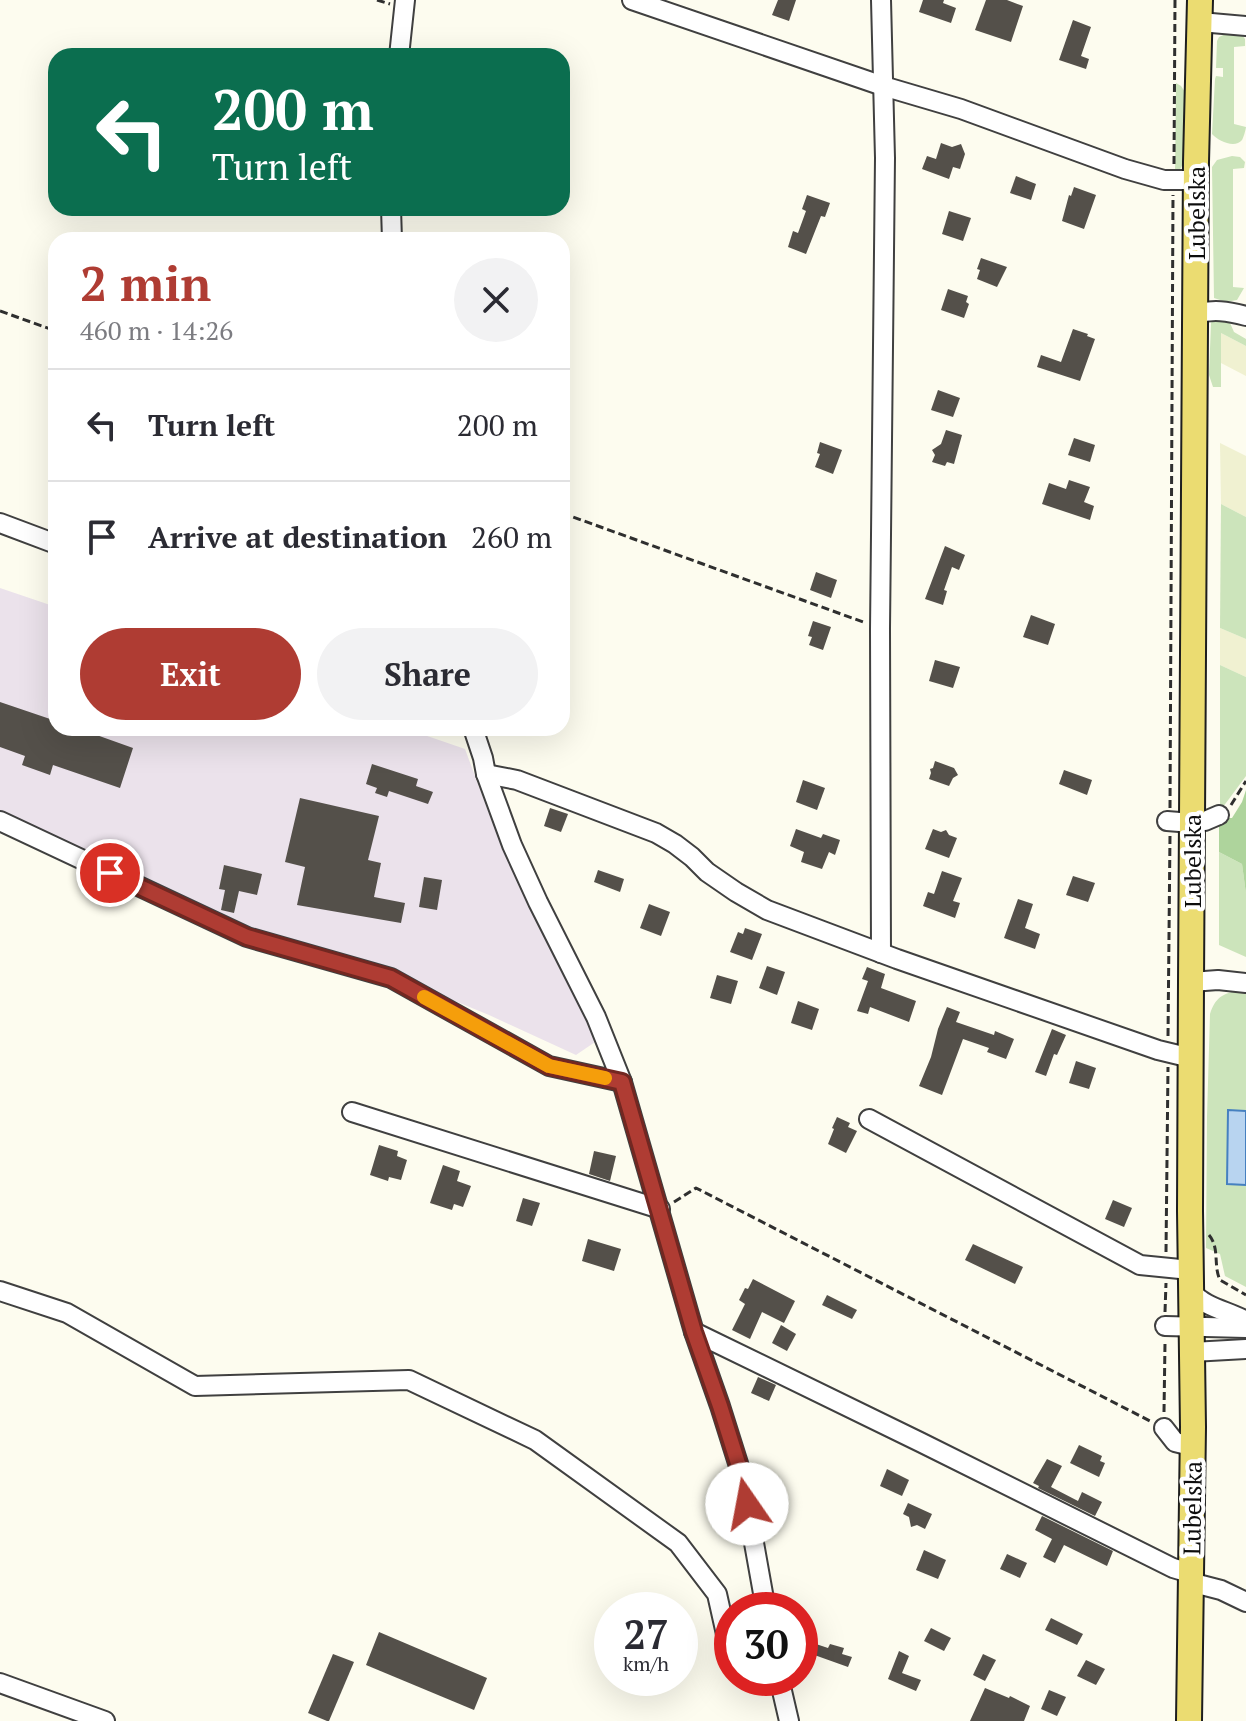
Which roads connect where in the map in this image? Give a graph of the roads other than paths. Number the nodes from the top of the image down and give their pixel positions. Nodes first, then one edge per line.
1 (405, 0) edge
2 (632, 0) edge
3 (881, 0) edge
4 (1200, 11) edge
5 (1246, 26) edge
6 (400, 48) edge
7 (883, 86) junction
8 (1185, 181) junction
9 (1195, 314) junction
10 (1246, 316) edge
11 (0, 523) edge
12 (48, 541) edge
13 (476, 736) edge
14 (486, 774) junction
15 (0, 821) edge
16 (881, 953) junction
17 (1191, 982) junction
18 (1246, 983) edge
19 (1180, 1056) junction
20 (622, 1082) junction
21 (352, 1112) dead end
22 (869, 1119) dead end
23 (660, 1209) junction
24 (1190, 1281) junction
25 (0, 1291) edge
26 (1246, 1321) edge
27 (1165, 1326) dead end
28 (1191, 1326) junction
29 (1246, 1328) edge
30 (694, 1332) junction
31 (1246, 1349) edge
32 (1192, 1352) junction
33 (1164, 1428) road end
34 (1183, 1444) dead end
35 (1190, 1577) junction
36 (715, 1592) edge
37 (763, 1592) edge
38 (1246, 1602) edge
39 (0, 1683) edge
40 (783, 1696) edge
41 (105, 1721) edge
42 (789, 1721) edge
43 (1189, 1721) edge

1 - 6 street
2 - 7 street
3 - 7 street
4 - 5 street
4 - 8 main road, Lubelska
7 - 8 street
7 - 16 street
8 - 9 main road, Lubelska
9 - 10 street
9 - 17 main road, Lubelska
11 - 12 street
13 - 14 street
14 - 16 street
14 - 20 street
15 - 20 street
16 - 19 street
17 - 18 street
17 - 19 main road, Lubelska
19 - 24 main road, Lubelska
20 - 23 street
21 - 23 street
22 - 24 street
23 - 30 street
24 - 26 street
24 - 28 main road, Lubelska
25 - 36 street
27 - 28 street
28 - 29 street
28 - 32 main road, Lubelska
30 - 35 street
30 - 37 street
31 - 32 street
32 - 35 main road, Lubelska
33 - 34 street
35 - 38 street
35 - 43 main road, Lubelska
39 - 41 street
40 - 42 street

